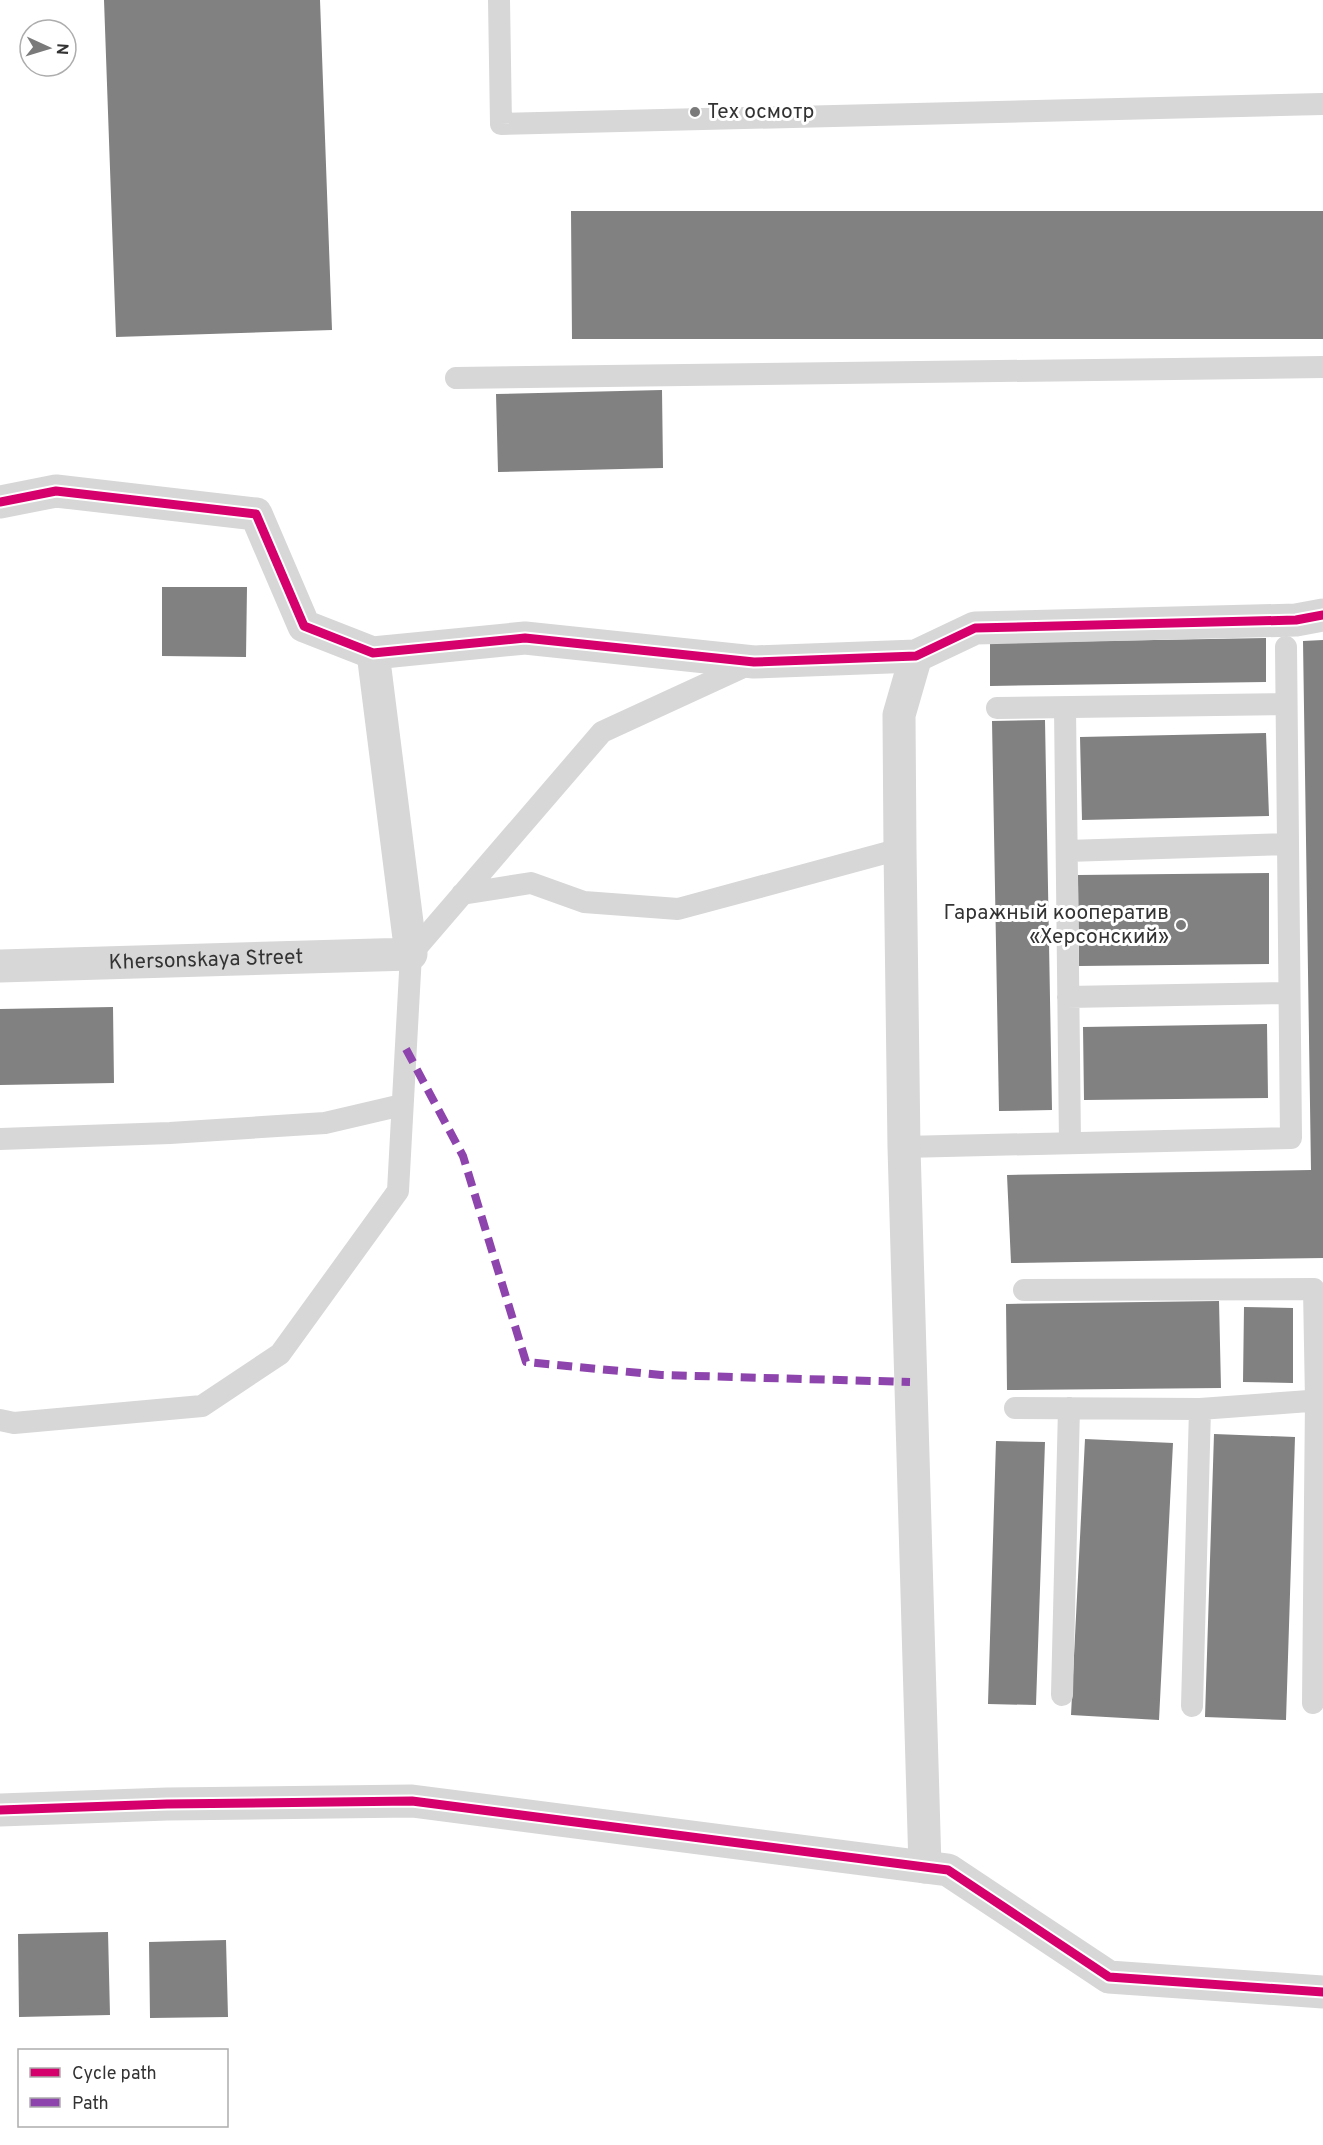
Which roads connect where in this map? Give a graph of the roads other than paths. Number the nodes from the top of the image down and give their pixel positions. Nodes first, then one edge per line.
1 (499, 0) edge
2 (1323, 104) edge
3 (1323, 367) edge
4 (456, 378) dead end
5 (0, 502) edge
6 (1323, 615) edge
7 (1286, 647) dead end
8 (373, 653) junction
9 (916, 656) junction
10 (754, 662) junction
11 (1286, 704) junction
12 (997, 708) dead end
13 (1065, 708) junction
14 (1288, 844) junction
15 (900, 849) junction
16 (1067, 851) junction
17 (462, 894) junction
18 (411, 954) junction
19 (0, 966) edge
20 (1289, 993) junction
21 (1068, 997) junction
22 (402, 1105) junction
23 (0, 1139) edge
24 (1070, 1143) junction
25 (904, 1148) junction
26 (1023, 1290) dead end
27 (1320, 1400) edge
28 (1015, 1408) dead end
29 (1069, 1408) junction
30 (1200, 1408) junction
31 (0, 1420) edge
32 (1062, 1695) dead end
33 (1313, 1703) dead end
34 (1192, 1706) dead end
35 (0, 1810) edge
36 (925, 1867) junction
37 (1323, 1992) edge

1 - 2 lane
3 - 4 lane
5 - 8 street
6 - 9 street
7 - 11 lane
8 - 10 street
8 - 18 street
9 - 10 street
9 - 15 street
10 - 17 lane
11 - 13 lane
11 - 14 lane
12 - 13 lane
13 - 16 lane
14 - 16 lane
14 - 20 lane
15 - 17 lane
15 - 25 street
16 - 21 lane
17 - 18 lane
18 - 19 street, Khersonskaya Street
18 - 22 lane
20 - 21 lane
20 - 24 lane
21 - 24 lane
22 - 23 lane
22 - 31 lane
24 - 25 lane
25 - 36 street
26 - 27 lane
27 - 30 lane
27 - 33 lane
28 - 29 lane
29 - 30 lane
29 - 32 lane
30 - 34 lane
35 - 36 street
36 - 37 street

